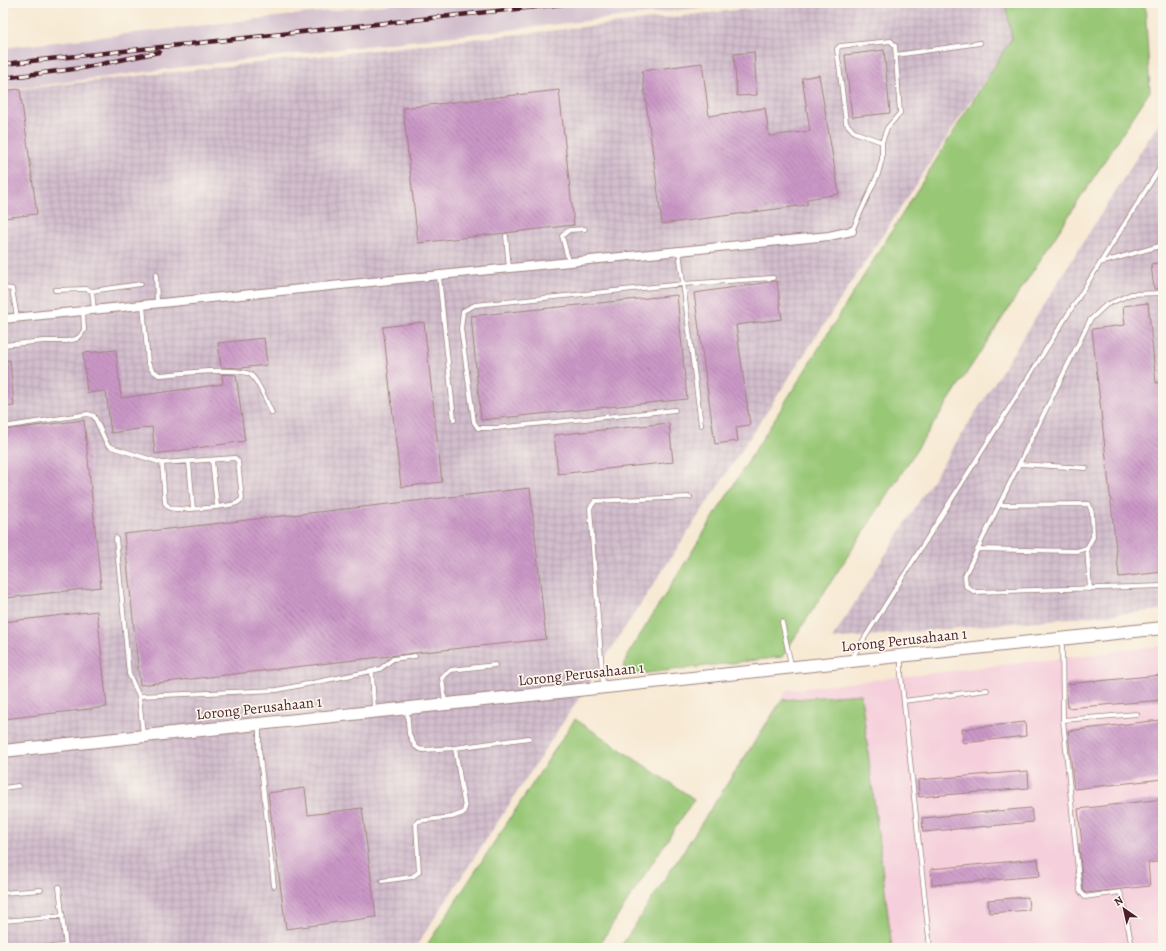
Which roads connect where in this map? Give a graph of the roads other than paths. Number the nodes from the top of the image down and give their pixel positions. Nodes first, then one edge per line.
1 (980, 44) dead end
2 (896, 55) junction
3 (882, 142) junction
4 (1163, 163) edge
5 (585, 229) dead end
6 (852, 231) joint
7 (506, 236) dead end
8 (1163, 245) edge
9 (679, 251) junction
10 (569, 262) junction
11 (1100, 263) junction
12 (509, 268) junction
13 (156, 274) dead end
14 (439, 275) junction
15 (773, 278) dead end
16 (141, 284) dead end
17 (684, 284) junction
18 (3, 288) edge
19 (55, 290) dead end
20 (92, 291) junction
21 (1163, 293) edge
22 (157, 304) junction
23 (143, 305) junction
24 (94, 310) junction
25 (83, 311) junction
26 (17, 318) junction
27 (3, 319) edge
28 (3, 345) edge
29 (675, 410) dead end
30 (272, 413) dead end
31 (454, 420) dead end
32 (701, 424) dead end
33 (3, 427) edge
34 (212, 460) junction
35 (189, 462) junction
36 (162, 463) junction
37 (1019, 464) junction
38 (1086, 468) dead end
39 (690, 497) dead end
40 (999, 504) junction
41 (217, 506) junction
42 (193, 509) junction
43 (116, 538) dead end
44 (1087, 548) junction
45 (978, 549) junction
46 (1163, 586) edge
47 (1090, 589) junction
48 (782, 622) dead end
49 (1163, 628) edge
50 (1062, 639) junction
51 (414, 656) dead end
52 (902, 656) junction
53 (849, 662) junction
54 (496, 665) dead end
55 (791, 668) junction
56 (372, 671) junction
57 (604, 687) junction
58 (987, 690) dead end
59 (139, 696) junction
60 (904, 701) junction
61 (446, 704) junction
62 (406, 708) junction
63 (374, 712) junction
64 (1137, 714) dead end
65 (1063, 720) junction
66 (259, 724) junction
67 (143, 736) junction
68 (529, 738) dead end
69 (455, 748) junction
70 (3, 751) edge
71 (18, 786) dead end
72 (3, 788) edge
73 (382, 881) dead end
74 (274, 886) dead end
75 (60, 887) dead end
76 (41, 890) dead end
77 (3, 893) edge
78 (63, 916) junction
79 (3, 921) edge
80 (66, 947) edge
81 (35, 948) edge
82 (930, 948) edge
83 (1132, 948) edge

1 - 2 lane
2 - 3 lane
2 - 3 lane
3 - 6 lane
4 - 11 lane
5 - 10 lane
6 - 9 street
7 - 12 lane
8 - 11 lane
9 - 10 street
9 - 17 lane
10 - 12 street
11 - 53 lane
12 - 14 street
13 - 22 lane
14 - 22 street
14 - 31 lane
15 - 17 lane
16 - 20 lane
17 - 29 lane
17 - 32 lane
18 - 26 lane
19 - 20 lane
20 - 24 lane
21 - 37 lane
22 - 23 street
23 - 24 street
23 - 30 lane
24 - 25 street
25 - 26 street
25 - 28 lane
26 - 27 street
33 - 36 lane
34 - 35 lane
34 - 41 lane
34 - 41 lane
35 - 36 lane
35 - 42 lane
36 - 42 lane
37 - 38 lane
37 - 40 lane
39 - 57 lane
40 - 44 lane
40 - 45 lane
41 - 42 lane
43 - 59 lane
44 - 45 lane
44 - 47 lane
45 - 47 lane
46 - 47 lane
48 - 55 lane
49 - 50 street, Lorong Perusahaan 1
50 - 52 street, Lorong Perusahaan 1
50 - 65 lane
51 - 56 lane
52 - 53 street, Lorong Perusahaan 1
52 - 60 lane
53 - 55 street, Lorong Perusahaan 1
54 - 61 lane
55 - 57 street, Lorong Perusahaan 1
56 - 59 lane
56 - 63 lane
57 - 61 street, Lorong Perusahaan 1
58 - 60 lane
59 - 67 lane
60 - 82 lane
61 - 62 street, Lorong Perusahaan 1
62 - 63 street, Lorong Perusahaan 1
62 - 69 lane
63 - 66 street, Lorong Perusahaan 1
64 - 65 lane
65 - 83 lane
66 - 67 street, Lorong Perusahaan 1
66 - 74 lane
67 - 70 street, Lorong Perusahaan 1
68 - 69 lane
69 - 73 lane
71 - 72 lane
75 - 78 lane
76 - 77 lane
78 - 79 lane
78 - 80 lane
80 - 81 lane

